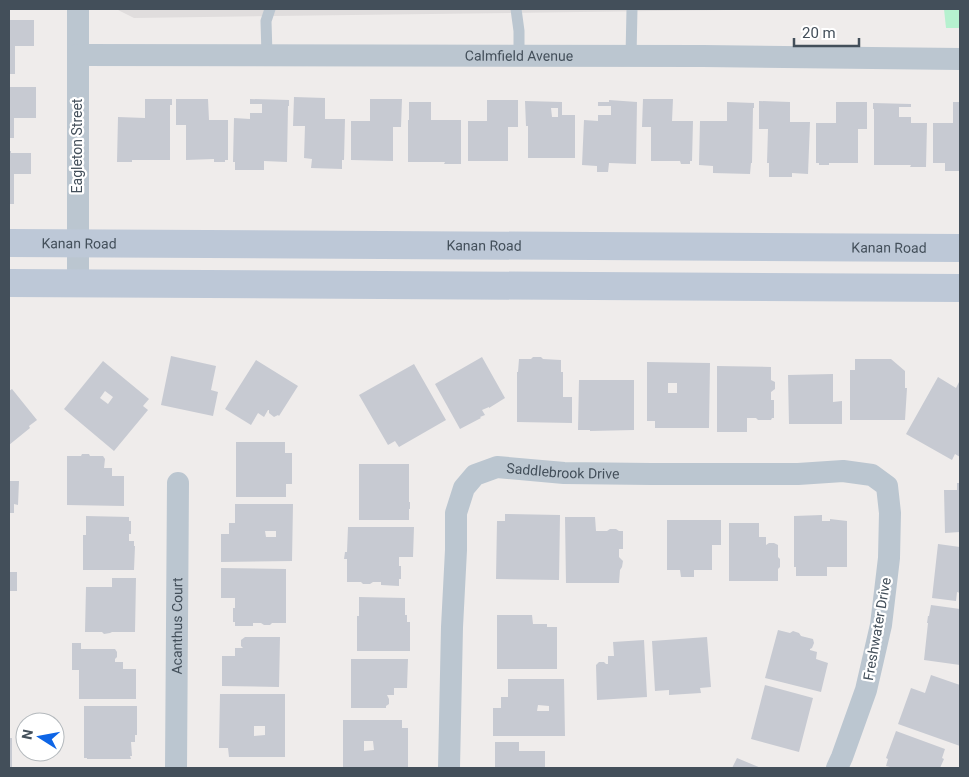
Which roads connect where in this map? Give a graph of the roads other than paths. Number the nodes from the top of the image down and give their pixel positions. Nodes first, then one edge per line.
1 (78, 9) edge
2 (270, 9) edge
3 (516, 9) edge
4 (632, 9) edge
5 (78, 55) junction
6 (267, 55) junction
7 (519, 56) junction
8 (631, 56) junction
9 (960, 59) edge
10 (9, 243) edge
11 (77, 244) junction
12 (960, 248) edge
13 (9, 283) edge
14 (78, 284) junction
15 (960, 288) edge
16 (178, 482) dead end
17 (887, 486) joint
18 (176, 768) edge
19 (449, 768) edge
20 (837, 768) edge

1 - 5 street, Eagleton Street
2 - 6 lane
3 - 7 lane
4 - 8 lane
5 - 6 street, Calmfield Avenue
5 - 11 street, Eagleton Street
6 - 7 street, Calmfield Avenue
7 - 8 street, Calmfield Avenue
8 - 9 street, Calmfield Avenue
10 - 11 main road, Kanan Road
11 - 12 main road, Kanan Road
11 - 14 street, Eagleton Street
13 - 14 main road
14 - 15 main road
16 - 18 street, Acanthus Court
17 - 19 street, Saddlebrook Drive
17 - 20 street, Freshwater Drive

